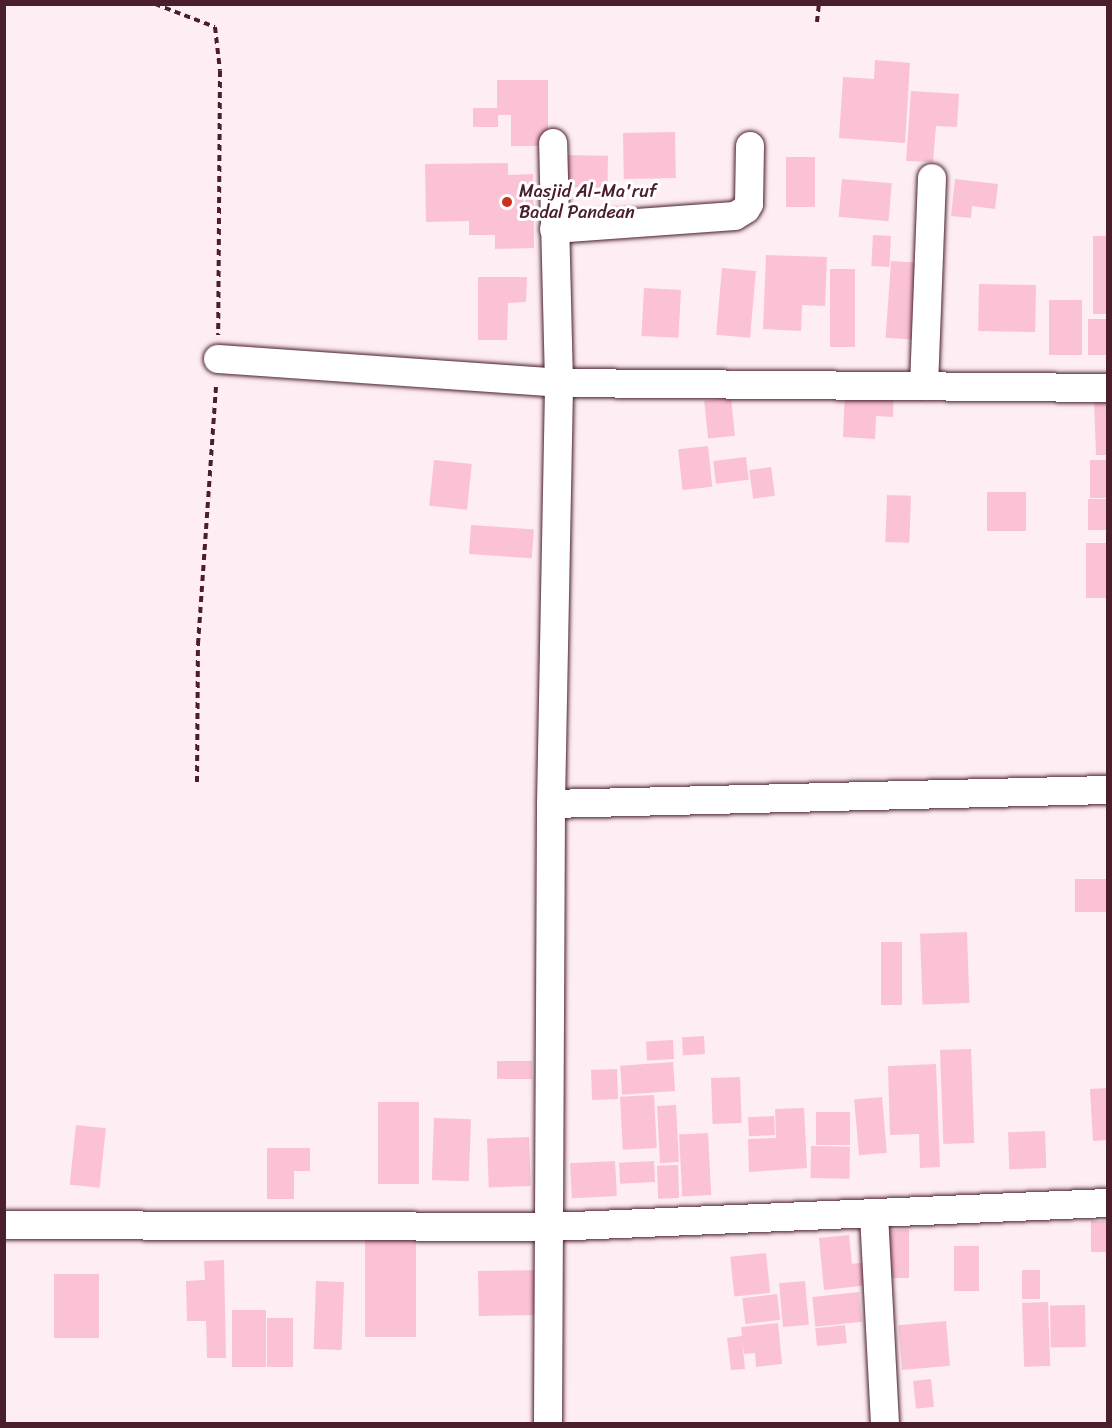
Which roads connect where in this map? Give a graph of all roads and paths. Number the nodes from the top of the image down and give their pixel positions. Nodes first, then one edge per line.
1 (819, 4) edge
2 (817, 22) dead end
3 (553, 143) dead end
4 (750, 146) dead end
5 (932, 178) dead end
6 (554, 228) junction
7 (218, 359) dead end
8 (559, 383) junction
9 (924, 386) junction
10 (1107, 388) edge
11 (1107, 790) edge
12 (551, 804) junction
13 (1107, 1203) edge
14 (874, 1214) junction
15 (4, 1225) edge
16 (551, 1227) junction
17 (548, 1424) edge
18 (885, 1424) edge

1 - 2 path
3 - 6 street
4 - 6 street
5 - 9 street
6 - 8 street
7 - 8 street
8 - 9 street
8 - 12 street
9 - 10 street
11 - 12 street
12 - 16 street
13 - 14 street
14 - 16 street
14 - 18 street
15 - 16 street
16 - 17 street

